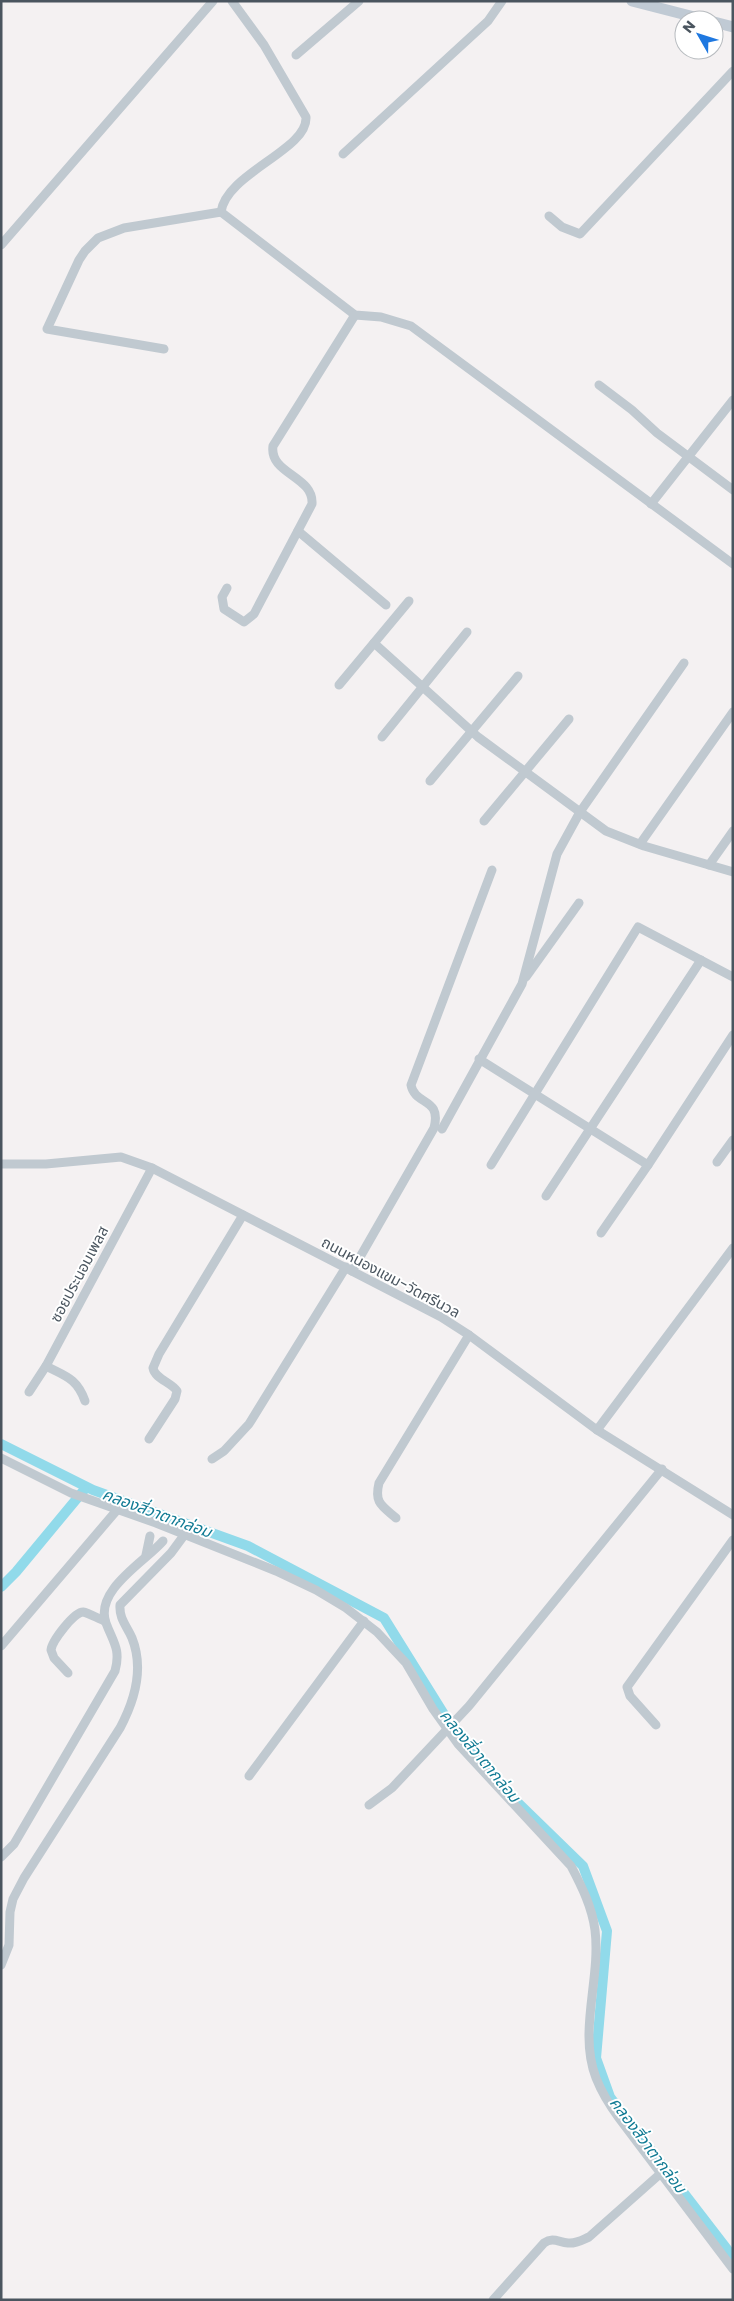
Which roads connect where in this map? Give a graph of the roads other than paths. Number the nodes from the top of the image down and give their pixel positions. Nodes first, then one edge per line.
1 (213, 1) edge
2 (232, 1) edge
3 (359, 1) edge
4 (502, 1) edge
5 (632, 1) edge
6 (674, 12) edge
7 (296, 55) dead end
8 (733, 71) edge
9 (343, 154) dead end
10 (221, 212) junction
11 (549, 216) dead end
12 (1, 245) edge
13 (351, 312) junction
14 (164, 349) dead end
15 (599, 385) dead end
16 (733, 400) edge
17 (688, 456) junction
18 (733, 490) edge
19 (651, 504) junction
20 (298, 531) junction
21 (733, 564) edge
22 (227, 588) dead end
23 (410, 600) dead end
24 (386, 604) dead end
25 (467, 632) dead end
26 (374, 643) junction
27 (684, 663) dead end
28 (518, 676) dead end
29 (338, 685) dead end
30 (423, 687) junction
31 (733, 712) edge
32 (569, 719) dead end
33 (472, 731) junction
34 (382, 737) dead end
35 (525, 772) junction
36 (430, 780) dead end
37 (580, 812) junction
38 (484, 821) dead end
39 (733, 831) edge
40 (640, 844) junction
41 (709, 865) junction
42 (492, 870) dead end
43 (733, 872) edge
44 (579, 903) dead end
45 (701, 960) junction
46 (733, 977) edge
47 (522, 984) junction
48 (733, 1034) edge
49 (479, 1059) junction
50 (534, 1094) junction
51 (442, 1129) dead end
52 (591, 1130) junction
53 (733, 1140) edge
54 (717, 1162) dead end
55 (1, 1164) edge
56 (491, 1165) dead end
57 (648, 1165) junction
58 (152, 1168) junction
59 (546, 1196) dead end
60 (243, 1215) junction
61 (601, 1233) dead end
62 (733, 1248) edge
63 (349, 1269) junction
64 (469, 1335) junction
65 (46, 1366) junction
66 (29, 1392) dead end
67 (85, 1400) dead end
68 (597, 1430) junction
69 (149, 1438) dead end
70 (1, 1458) edge
71 (212, 1458) dead end
72 (662, 1469) junction
73 (117, 1510) junction
74 (733, 1515) edge
75 (396, 1518) dead end
76 (152, 1530) junction
77 (184, 1534) junction
78 (166, 1535) junction
79 (733, 1540) edge
80 (146, 1555) junction
81 (105, 1621) junction
82 (364, 1621) junction
83 (1, 1646) edge
84 (68, 1673) dead end
85 (656, 1725) dead end
86 (448, 1730) junction
87 (249, 1776) dead end
88 (369, 1805) dead end
89 (1, 1857) edge
90 (5, 1924) edge
91 (1, 1965) edge
92 (660, 2174) junction
93 (733, 2269) edge
94 (493, 2300) edge

1 - 12 street
2 - 10 street
3 - 7 street
4 - 9 street
5 - 6 main road
8 - 11 street
10 - 13 street
10 - 14 street
13 - 19 street
13 - 20 street
15 - 17 street
16 - 17 street
17 - 18 street
17 - 19 street
19 - 21 street
20 - 22 street
20 - 24 street
23 - 26 street
25 - 30 street
26 - 29 street
26 - 30 street
27 - 37 street
28 - 33 street
30 - 33 street
30 - 34 street
31 - 40 street
32 - 35 street
33 - 35 street
33 - 36 street
35 - 37 street
35 - 38 street
37 - 40 street
37 - 47 street
39 - 41 street
40 - 41 street
41 - 43 street
42 - 63 street
44 - 47 street
45 - 46 street
45 - 50 street
45 - 52 street
47 - 49 street
48 - 57 street
49 - 50 street
49 - 51 street
50 - 52 street
50 - 56 street
52 - 57 street
52 - 59 street
53 - 54 street
55 - 58 street, ถนนหนองแขม-วัดศรีนวล
57 - 61 street
58 - 60 street, ถนนหนองแขม-วัดศรีนวล
58 - 65 street, ซอยประนอมเพลส
60 - 63 street, ถนนหนองแขม-วัดศรีนวล
60 - 69 street
62 - 68 street
63 - 64 street, ถนนหนองแขม-วัดศรีนวล
63 - 71 street
64 - 68 street, ถนนหนองแขม-วัดศรีนวล
64 - 75 street
65 - 66 street, ซอยประนอมเพลส
65 - 67 street
68 - 72 street, ถนนหนองแขม-วัดศรีนวล
70 - 73 street
72 - 74 street, ถนนหนองแขม-วัดศรีนวล
72 - 86 street
73 - 76 street
73 - 83 street
76 - 78 street
76 - 80 street
77 - 78 street
77 - 82 street
77 - 90 street
78 - 80 street
79 - 85 street
80 - 81 street
81 - 84 street
81 - 89 street
82 - 86 street
82 - 87 street
86 - 88 street
86 - 92 street
90 - 91 street
92 - 93 street
92 - 94 street

